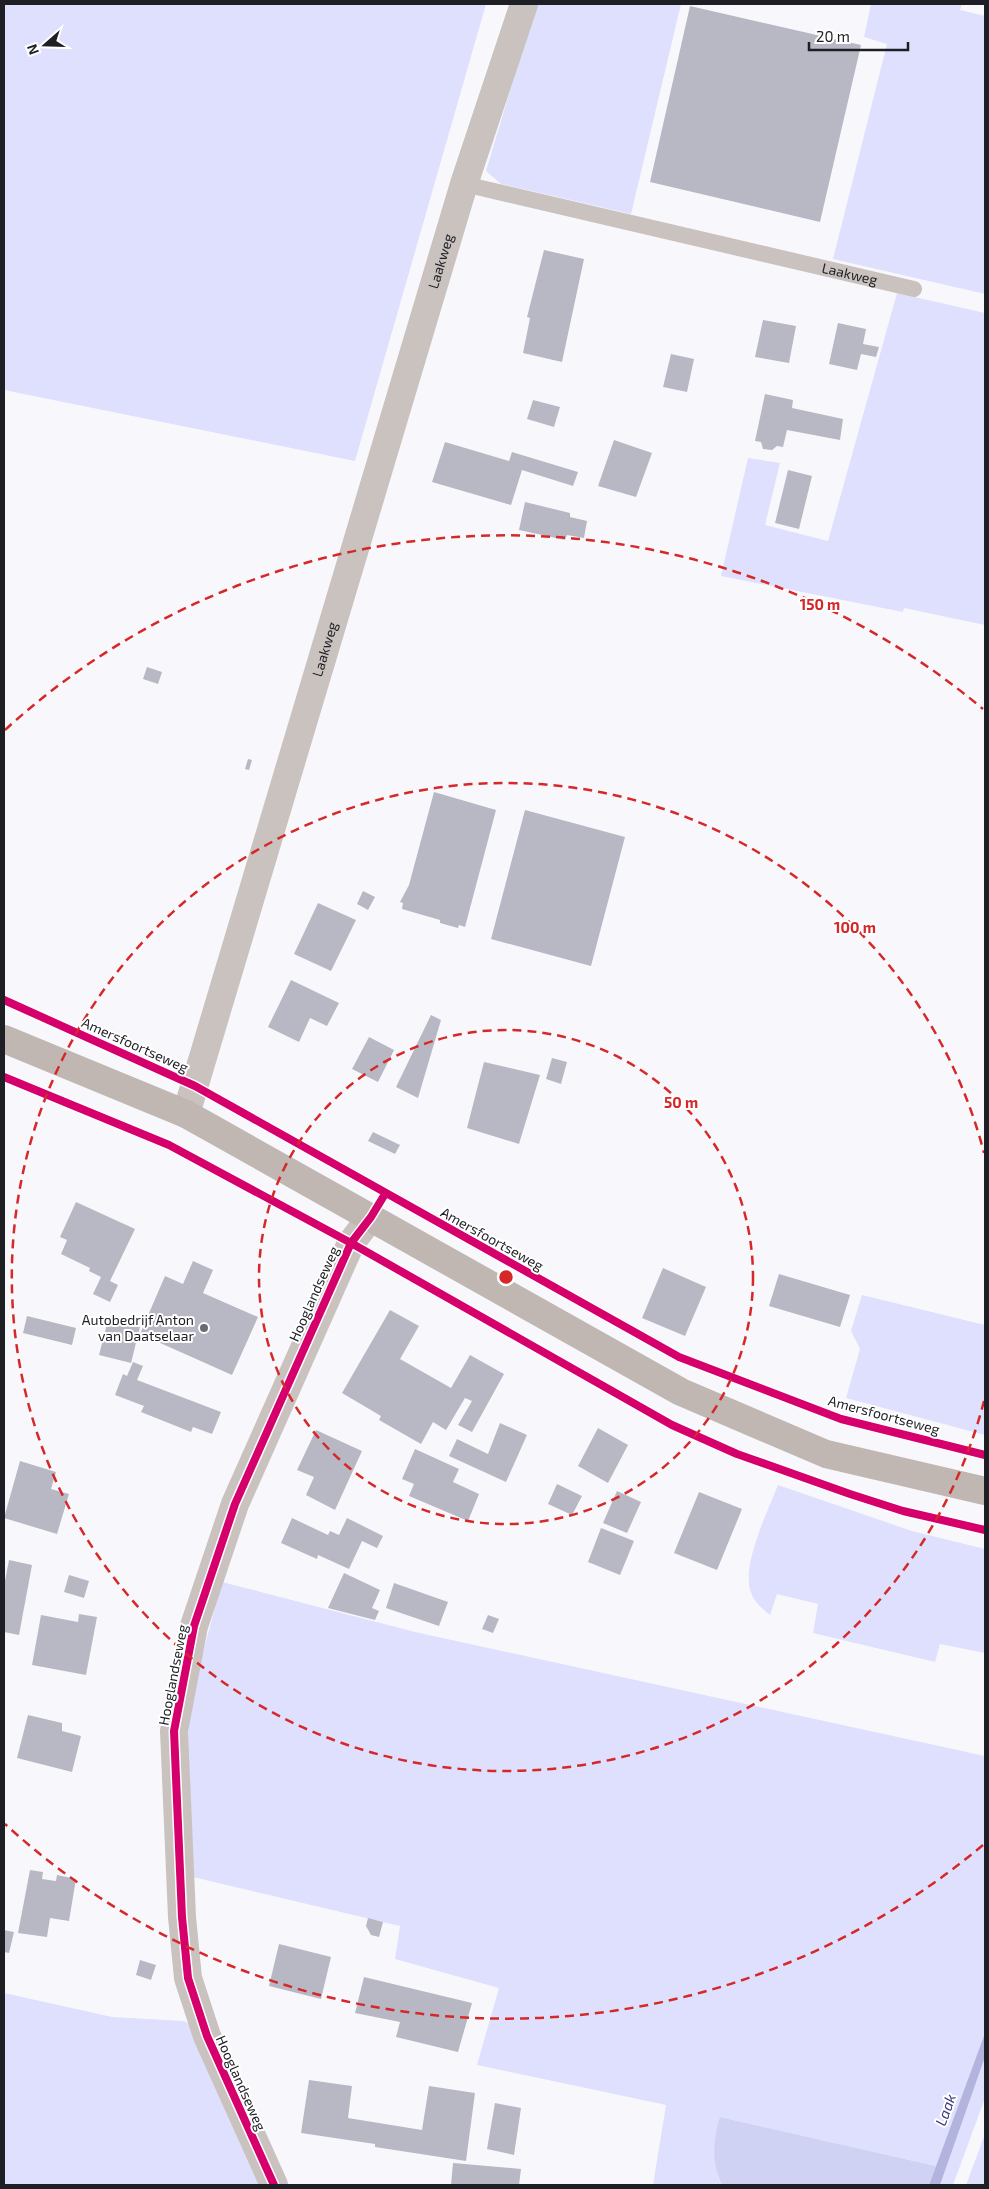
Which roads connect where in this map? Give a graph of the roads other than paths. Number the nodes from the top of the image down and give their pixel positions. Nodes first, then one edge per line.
1 (524, 4) edge
2 (464, 184) junction
3 (914, 289) dead end
4 (4, 1039) edge
5 (186, 1114) junction
6 (371, 1217) junction
7 (985, 1491) edge
8 (274, 2185) edge

1 - 2 street, Laakweg
2 - 3 lane, Laakweg
2 - 5 street, Laakweg
4 - 5 main road
5 - 6 main road
6 - 7 main road
6 - 8 street, Hooglandseweg

